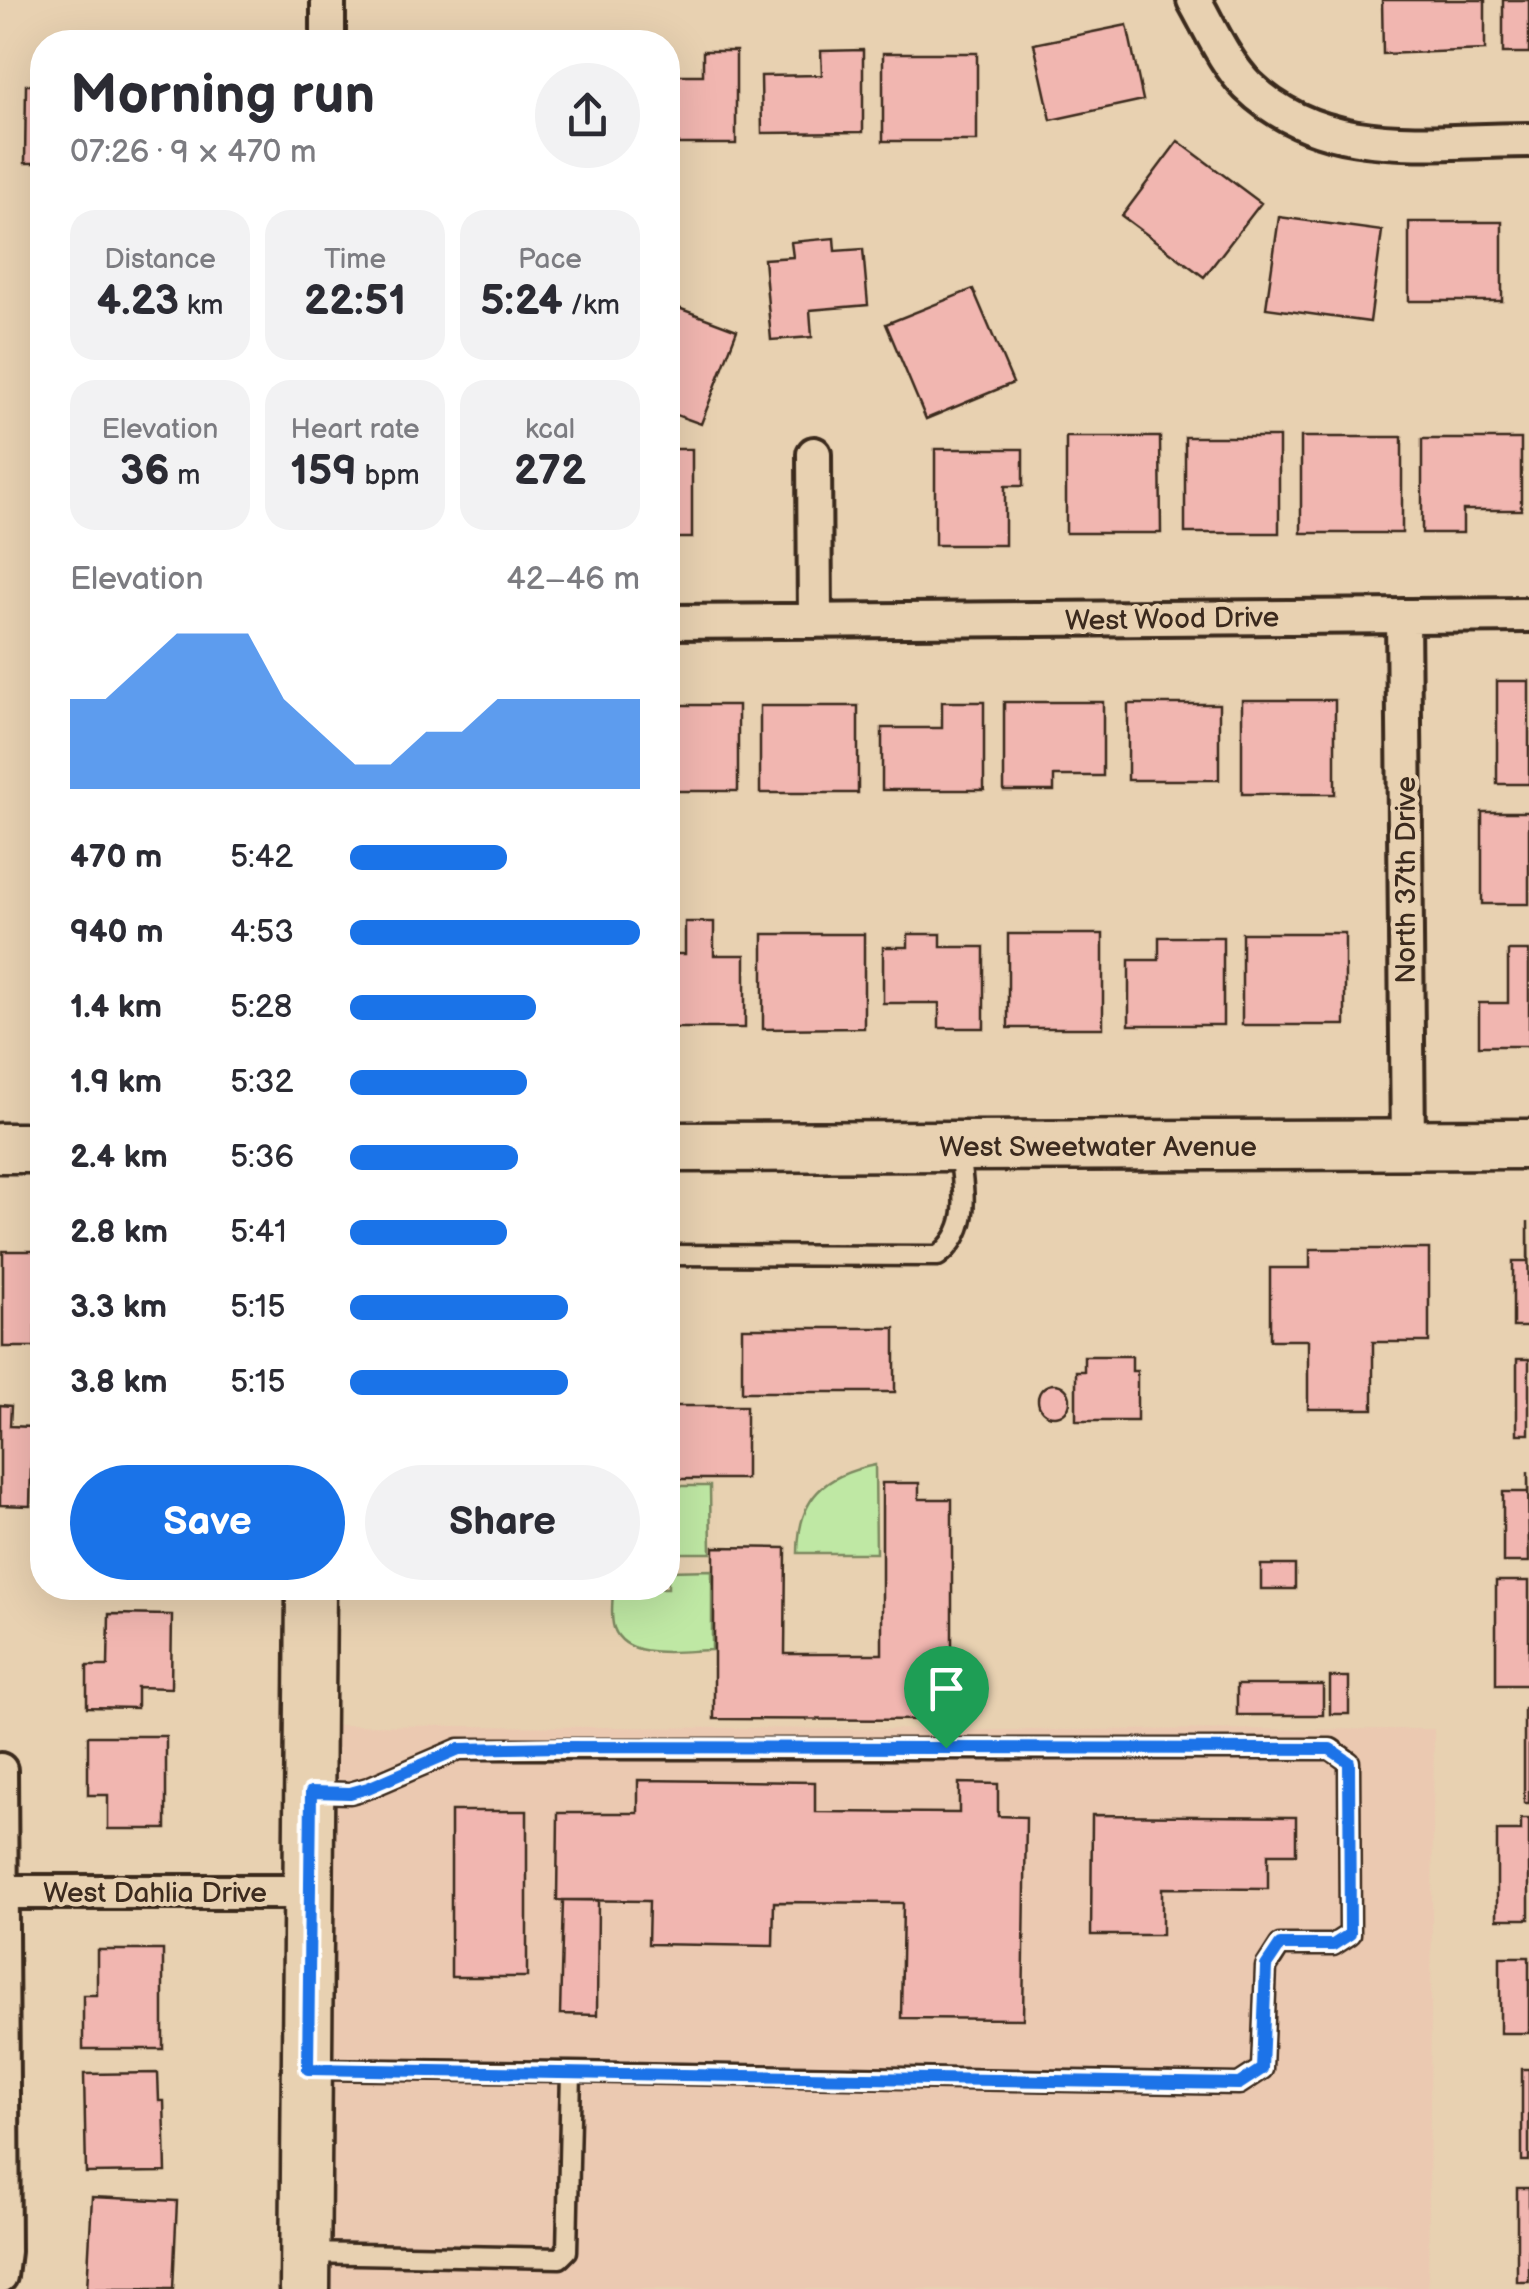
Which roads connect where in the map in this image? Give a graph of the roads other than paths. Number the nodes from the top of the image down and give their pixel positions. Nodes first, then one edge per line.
1 (328, 0) edge
2 (1194, 0) edge
3 (328, 30) edge
4 (1529, 140) edge
5 (814, 454) dead end
6 (1529, 615) edge
7 (1403, 616) junction
8 (816, 621) junction
9 (680, 622) edge
10 (1529, 1144) edge
11 (1408, 1145) junction
12 (680, 1146) edge
13 (959, 1146) junction
14 (0, 1148) edge
15 (30, 1148) edge
16 (680, 1255) edge
17 (311, 1600) edge
18 (0, 1770) edge
19 (311, 1792) junction
20 (1, 1892) edge
21 (310, 1892) junction
22 (308, 2069) junction
23 (572, 2072) junction
24 (305, 2271) edge
25 (0, 2276) edge

1 - 3 street
2 - 4 street
5 - 8 street
6 - 7 street, West Wood Drive
7 - 8 street, West Wood Drive
7 - 11 street, North 37th Drive
8 - 9 street, West Wood Drive
10 - 11 street, West Sweetwater Avenue
11 - 13 street, West Sweetwater Avenue
12 - 13 street, West Sweetwater Avenue
13 - 16 lane
14 - 15 street
17 - 19 street
18 - 20 street
19 - 21 street
19 - 23 lane
20 - 21 street, West Dahlia Drive
20 - 25 street
21 - 22 street
22 - 23 lane
22 - 24 street
23 - 24 lane

